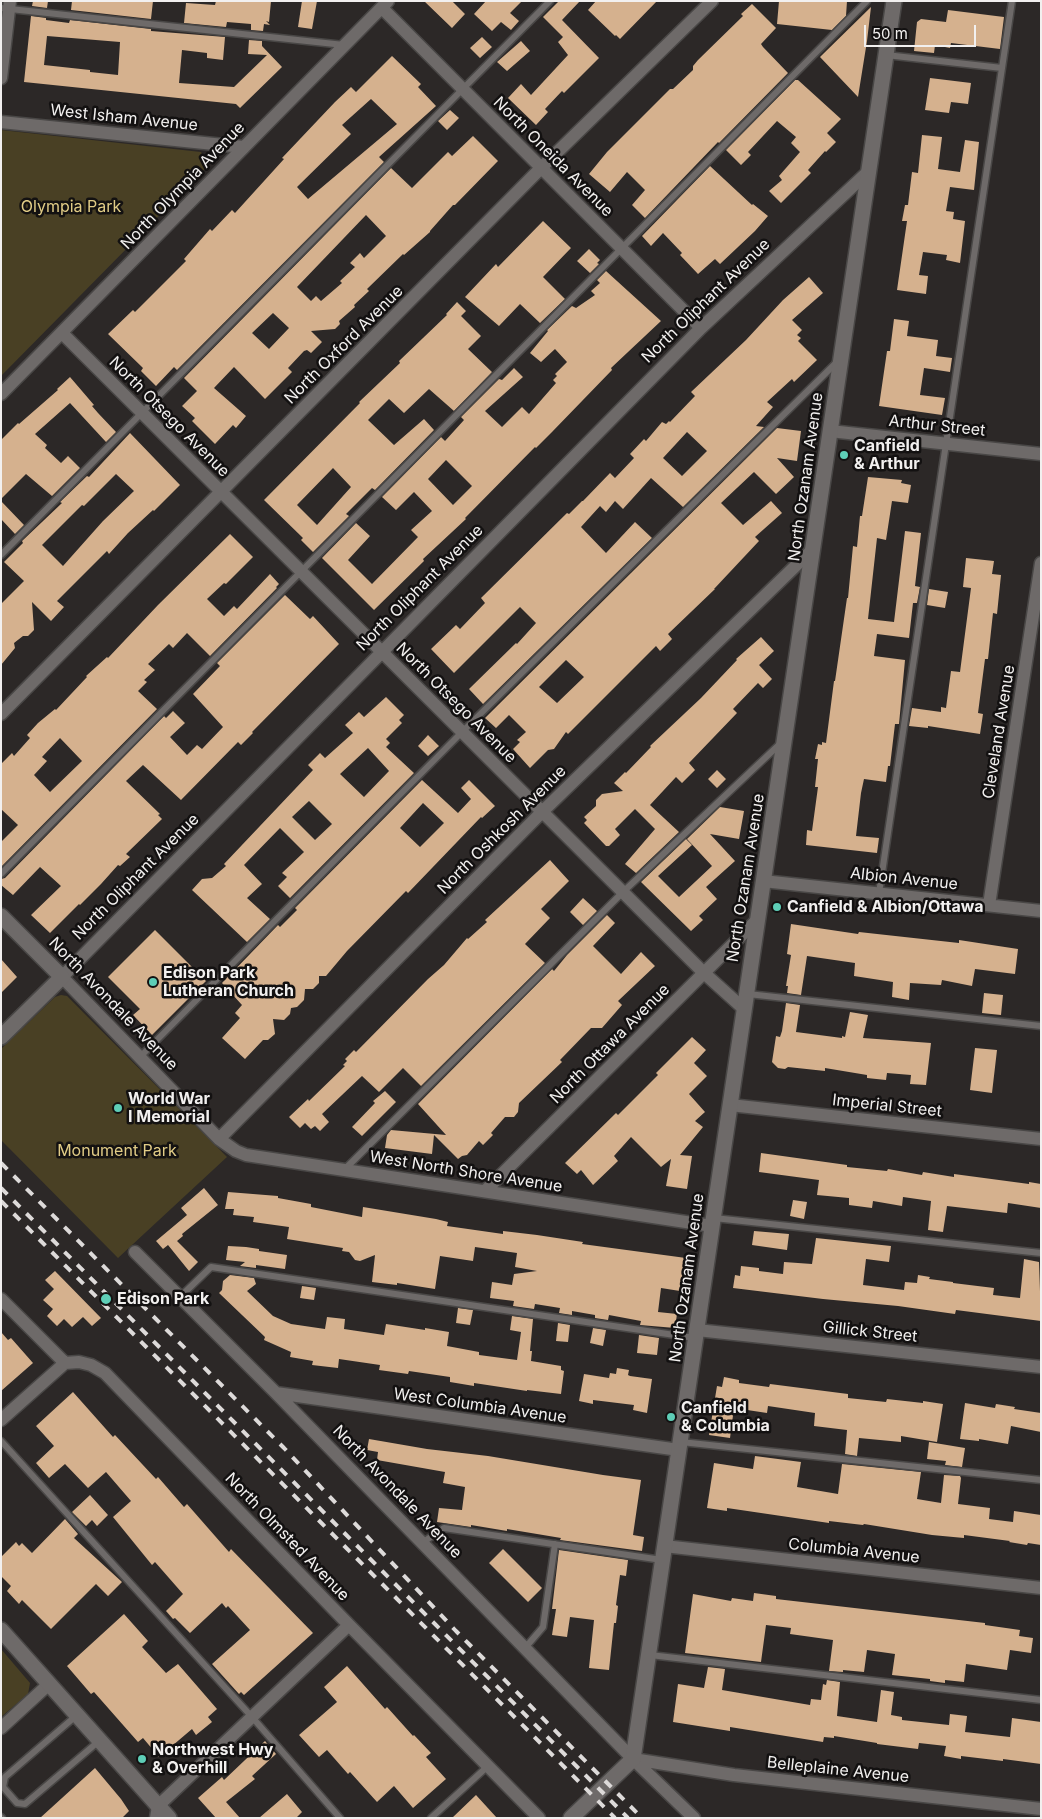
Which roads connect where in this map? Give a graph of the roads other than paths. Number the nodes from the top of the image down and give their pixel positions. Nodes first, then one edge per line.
1 (550, 1) edge
2 (712, 1) edge
3 (867, 1) edge
4 (894, 1) edge
5 (1012, 1) edge
6 (385, 5) edge
7 (7, 6) edge
8 (345, 45) junction
9 (886, 55) junction
10 (1002, 68) junction
11 (1, 78) edge
12 (463, 89) junction
13 (1, 122) edge
14 (243, 147) junction
15 (541, 168) junction
16 (869, 171) junction
17 (621, 248) junction
18 (701, 328) junction
19 (62, 332) junction
20 (841, 357) junction
21 (1, 394) edge
22 (142, 413) junction
23 (830, 431) junction
24 (946, 444) junction
25 (1041, 454) edge
26 (222, 492) junction
27 (813, 549) junction
28 (1, 555) edge
29 (1041, 563) edge
30 (302, 572) junction
31 (382, 652) junction
32 (1, 714) edge
33 (462, 732) junction
34 (784, 740) junction
35 (542, 812) junction
36 (1, 874) edge
37 (763, 881) junction
38 (623, 892) junction
39 (880, 893) junction
40 (989, 905) junction
41 (1041, 910) edge
42 (1, 916) edge
43 (758, 919) junction
44 (704, 973) junction
45 (62, 977) junction
46 (746, 994) junction
47 (744, 1009) junction
48 (1041, 1026) edge
49 (1, 1037) edge
50 (140, 1057) junction
51 (730, 1105) junction
52 (219, 1139) junction
53 (1041, 1139) edge
54 (344, 1170) junction
55 (486, 1191) junction
56 (713, 1222) junction
57 (135, 1252) dead end
58 (1041, 1253) edge
59 (180, 1298) junction
60 (1, 1299) edge
61 (696, 1334) junction
62 (64, 1363) junction
63 (1041, 1367) edge
64 (276, 1393) junction
65 (1, 1420) edge
66 (1, 1441) edge
67 (679, 1446) junction
68 (1041, 1480) edge
69 (422, 1543) junction
70 (555, 1544) junction
71 (663, 1553) junction
72 (1041, 1588) edge
73 (349, 1625) junction
74 (1, 1630) edge
75 (524, 1648) junction
76 (648, 1655) junction
77 (49, 1684) junction
78 (1041, 1700) edge
79 (77, 1715) junction
80 (252, 1717) junction
81 (1, 1728) edge
82 (99, 1741) junction
83 (633, 1759) junction
84 (488, 1766) junction
85 (1041, 1809) edge
86 (157, 1812) edge
87 (169, 1818) edge
88 (340, 1818) edge
89 (431, 1818) edge
90 (539, 1818) edge
91 (571, 1818) edge
92 (694, 1818) edge

1 - 12 lane
2 - 15 street, North Oxford Avenue
3 - 17 lane
4 - 9 street, North Ozanam Avenue
5 - 10 lane
6 - 8 street, North Olympia Avenue
6 - 12 street, North Oneida Avenue
7 - 8 lane
7 - 11 street
8 - 14 street, North Olympia Avenue
9 - 10 lane
9 - 16 street, North Ozanam Avenue
10 - 24 lane
12 - 15 street, North Oneida Avenue
12 - 22 lane
13 - 14 street, West Isham Avenue
14 - 19 street, North Olympia Avenue
15 - 17 street, North Oneida Avenue
15 - 26 street, North Oxford Avenue
16 - 18 street, North Oliphant Avenue
16 - 20 street, North Ozanam Avenue
17 - 18 street, North Oneida Avenue
17 - 30 lane
18 - 31 street, North Oliphant Avenue
19 - 21 street, North Olympia Avenue
19 - 22 street, North Otsego Avenue
20 - 23 street, North Ozanam Avenue
20 - 33 lane
22 - 26 street, North Otsego Avenue
22 - 28 lane
23 - 24 street, Arthur Street
23 - 27 street, North Ozanam Avenue
24 - 25 street, Arthur Street
24 - 39 lane
26 - 30 street, North Otsego Avenue
26 - 32 street, North Oxford Avenue
27 - 34 street, North Ozanam Avenue
27 - 35 street, North Oshkosh Avenue
29 - 40 street, Cleveland Avenue
30 - 31 street, North Otsego Avenue
30 - 36 lane
31 - 33 street, North Otsego Avenue
31 - 45 street, North Oliphant Avenue
33 - 35 street, North Otsego Avenue
33 - 50 lane
34 - 37 street, North Ozanam Avenue
34 - 38 lane
35 - 38 street, North Otsego Avenue
35 - 52 street, North Oshkosh Avenue
37 - 39 street, Albion Avenue
37 - 43 street, North Ozanam Avenue
38 - 44 street, North Otsego Avenue
38 - 54 lane
39 - 40 street, Albion Avenue
40 - 41 street, Albion Avenue
42 - 45 street, North Avondale Avenue
43 - 44 street, North Ottawa Avenue
43 - 46 street, North Ozanam Avenue
44 - 47 street, North Otsego Avenue
44 - 55 street, North Ottawa Avenue
45 - 49 street, North Oliphant Avenue
45 - 50 street, North Avondale Avenue
46 - 47 street, North Ozanam Avenue
46 - 48 lane
47 - 51 street, North Ozanam Avenue
50 - 52 street, North Avondale Avenue
51 - 53 street, Imperial Street
51 - 56 street, North Ozanam Avenue
52 - 54 street, West North Shore Avenue
54 - 55 street, West North Shore Avenue
55 - 56 street, West North Shore Avenue
56 - 58 lane
56 - 61 street, North Ozanam Avenue
57 - 59 street, North Avondale Avenue
59 - 61 lane
59 - 64 street, North Avondale Avenue
60 - 62 street
61 - 63 street, Gillick Street
61 - 67 street, North Ozanam Avenue
62 - 65 street
62 - 73 street, North Olmsted Avenue
64 - 67 street, West Columbia Avenue
64 - 69 street, North Avondale Avenue
66 - 80 lane
67 - 68 lane
67 - 71 street, North Ozanam Avenue
69 - 70 lane
69 - 75 street, North Avondale Avenue
70 - 71 lane
70 - 75 lane
71 - 72 street, Columbia Avenue
71 - 76 street, North Ozanam Avenue
73 - 80 street
73 - 84 street, North Olmsted Avenue
74 - 77 street
75 - 83 street, North Avondale Avenue
76 - 78 lane
76 - 83 street, North Ozanam Avenue
77 - 79 street
77 - 81 street
79 - 82 street
79 - 82 lane
80 - 86 street
80 - 88 lane
82 - 86 street
83 - 85 street, Belleplaine Avenue
83 - 91 street
83 - 92 street, North Avondale Avenue
84 - 89 lane
84 - 90 street, North Olmsted Avenue
86 - 87 street

